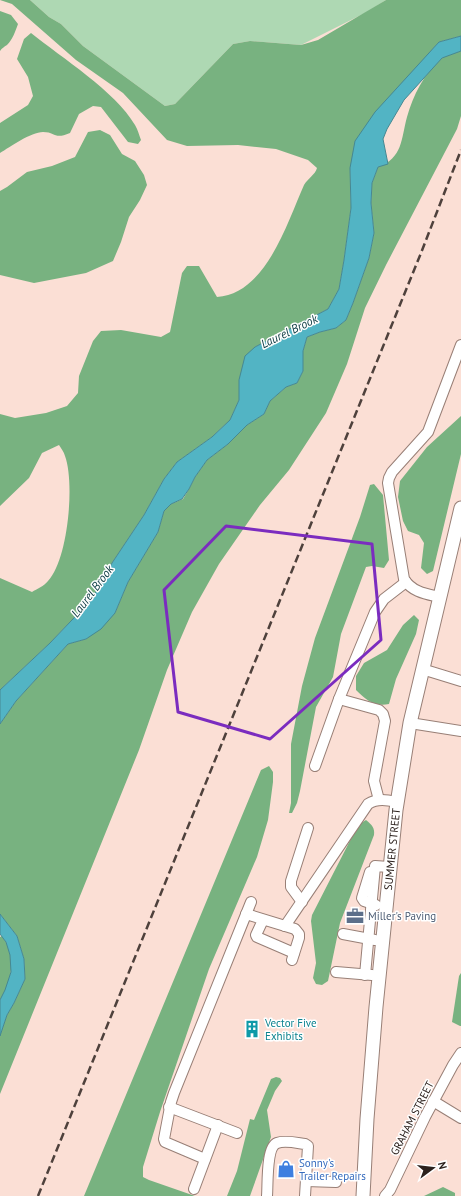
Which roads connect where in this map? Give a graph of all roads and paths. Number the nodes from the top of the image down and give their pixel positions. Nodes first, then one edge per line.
1 (461, 345) edge
2 (460, 513) edge
3 (456, 549) edge
4 (406, 582) junction
5 (439, 597) junction
6 (422, 669) junction
7 (461, 681) edge
8 (340, 699) junction
9 (410, 723) junction
10 (461, 731) edge
11 (315, 766) dead end
12 (378, 800) junction
13 (397, 802) junction
14 (308, 828) dead end
15 (389, 867) junction
16 (250, 902) dead end
17 (302, 902) junction
18 (371, 904) junction
19 (385, 907) junction
20 (246, 914) junction
21 (263, 920) junction
22 (285, 926) junction
23 (343, 934) dead end
24 (368, 939) junction
25 (382, 941) junction
26 (336, 972) dead end
27 (372, 975) junction
28 (461, 1053) edge
29 (433, 1102) junction
30 (170, 1107) junction
31 (461, 1118) edge
32 (218, 1125) junction
33 (237, 1133) dead end
34 (205, 1159) junction
35 (306, 1181) junction
36 (336, 1182) dead end
37 (194, 1189) dead end
38 (267, 1196) edge
39 (305, 1196) edge
40 (363, 1196) edge
41 (385, 1196) edge

1 - 4 street
2 - 3 main road, SUMMER STREET
3 - 5 main road, SUMMER STREET
4 - 5 street
4 - 8 street
5 - 6 main road, SUMMER STREET
6 - 7 street
6 - 9 main road, SUMMER STREET
8 - 11 street
8 - 12 street
9 - 10 street
9 - 13 main road, SUMMER STREET
12 - 13 street
12 - 17 street
13 - 15 main road, SUMMER STREET
14 - 17 street
15 - 18 street
15 - 19 main road, SUMMER STREET
16 - 20 street
17 - 22 street
18 - 19 street
18 - 24 street
19 - 25 main road, SUMMER STREET
20 - 21 street
20 - 30 street
21 - 22 street
21 - 22 street
23 - 24 street
24 - 25 street
24 - 27 street
25 - 27 main road, SUMMER STREET
26 - 27 street
27 - 40 main road, SUMMER STREET
28 - 29 street, GRAHAM STREET
29 - 31 street
29 - 41 street, GRAHAM STREET
30 - 32 street
30 - 34 street
32 - 33 street
32 - 34 street
34 - 37 street
35 - 36 street
35 - 38 street
35 - 39 street

